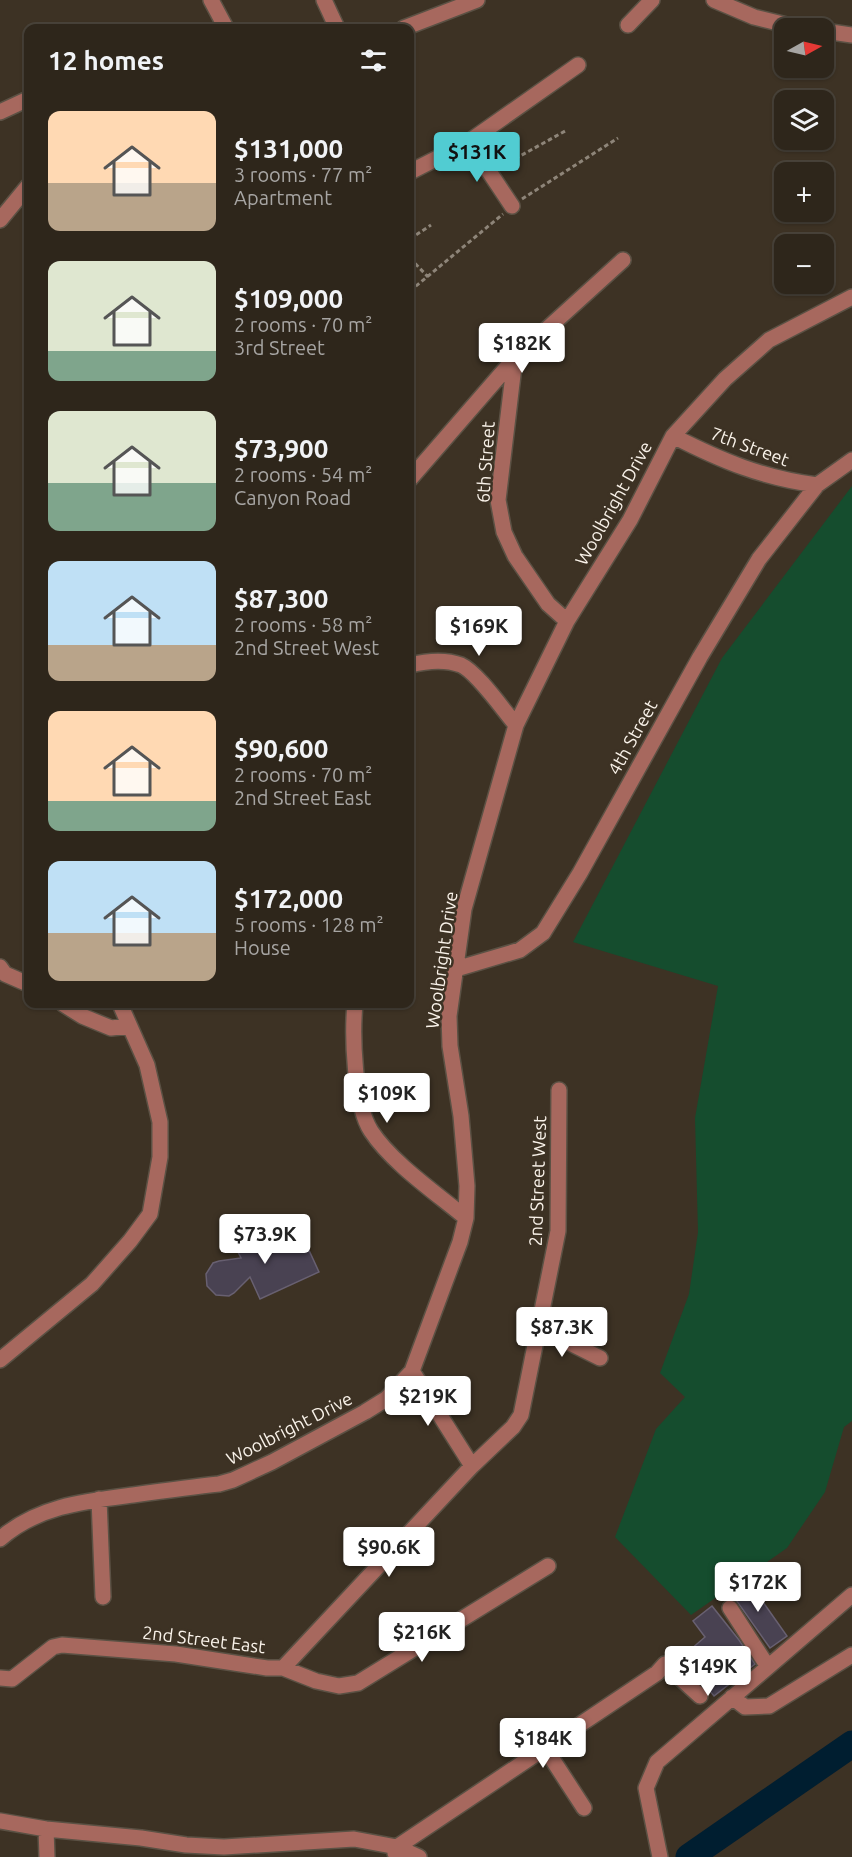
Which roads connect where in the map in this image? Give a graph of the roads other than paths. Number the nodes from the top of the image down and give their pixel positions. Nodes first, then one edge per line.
1 (211, 0) edge
2 (324, 0) edge
3 (477, 0) edge
4 (652, 0) edge
5 (714, 0) edge
6 (774, 21) edge
7 (224, 24) edge
8 (335, 24) edge
9 (414, 24) edge
10 (628, 25) dead end
11 (834, 32) edge
12 (852, 35) edge
13 (578, 65) dead end
14 (24, 101) edge
15 (0, 112) edge
16 (467, 143) junction
17 (414, 170) edge
18 (24, 191) edge
19 (512, 206) dead end
20 (0, 220) edge
21 (623, 260) dead end
22 (852, 297) edge
23 (515, 358) junction
24 (673, 436) junction
25 (852, 460) edge
26 (414, 474) edge
27 (817, 485) junction
28 (567, 621) junction
29 (414, 665) edge
30 (516, 725) junction
31 (0, 967) edge
32 (456, 969) junction
33 (24, 982) edge
34 (69, 1008) edge
35 (122, 1008) edge
36 (355, 1008) edge
37 (129, 1026) junction
38 (560, 1090) dead end
39 (466, 1218) junction
40 (540, 1328) junction
41 (600, 1358) dead end
42 (0, 1360) edge
43 (412, 1371) junction
44 (472, 1466) junction
45 (99, 1499) junction
46 (0, 1539) edge
47 (548, 1566) dead end
48 (852, 1595) edge
49 (103, 1598) dead end
50 (729, 1608) dead end
51 (852, 1655) edge
52 (768, 1667) junction
53 (283, 1668) junction
54 (0, 1678) edge
55 (700, 1696) dead end
56 (732, 1697) junction
57 (545, 1748) junction
58 (584, 1808) dead end
59 (0, 1821) edge
60 (46, 1829) junction
61 (395, 1852) edge
62 (47, 1857) edge
63 (419, 1857) edge
64 (660, 1857) edge

1 - 7 street
2 - 8 street
3 - 9 street
4 - 10 street
5 - 6 street
11 - 12 street
13 - 16 street
14 - 15 street
16 - 17 street
16 - 19 street
18 - 20 street
21 - 23 street
22 - 24 street, Woolbright Drive
23 - 26 street
23 - 28 street, 6th Street
24 - 27 street, 7th Street
24 - 28 street, Woolbright Drive
25 - 27 street, 4th Street
27 - 32 street, 4th Street
28 - 30 street, Woolbright Drive
29 - 30 street
30 - 32 street, Woolbright Drive
31 - 33 street
32 - 39 street, Woolbright Drive
34 - 37 street
35 - 37 street
36 - 39 street
37 - 42 street
38 - 40 street, 2nd Street West
39 - 43 street, Woolbright Drive
40 - 41 street
40 - 44 street, 2nd Street West
43 - 44 street
43 - 45 street, Woolbright Drive
44 - 53 street, 2nd Street East
45 - 46 street, Woolbright Drive
45 - 49 street
47 - 53 street
48 - 52 street
50 - 52 street
51 - 56 street
52 - 56 street
53 - 54 street, 2nd Street East
55 - 57 street
56 - 64 street
57 - 58 street
57 - 61 street
59 - 60 street
60 - 61 street
60 - 62 street
61 - 63 street

